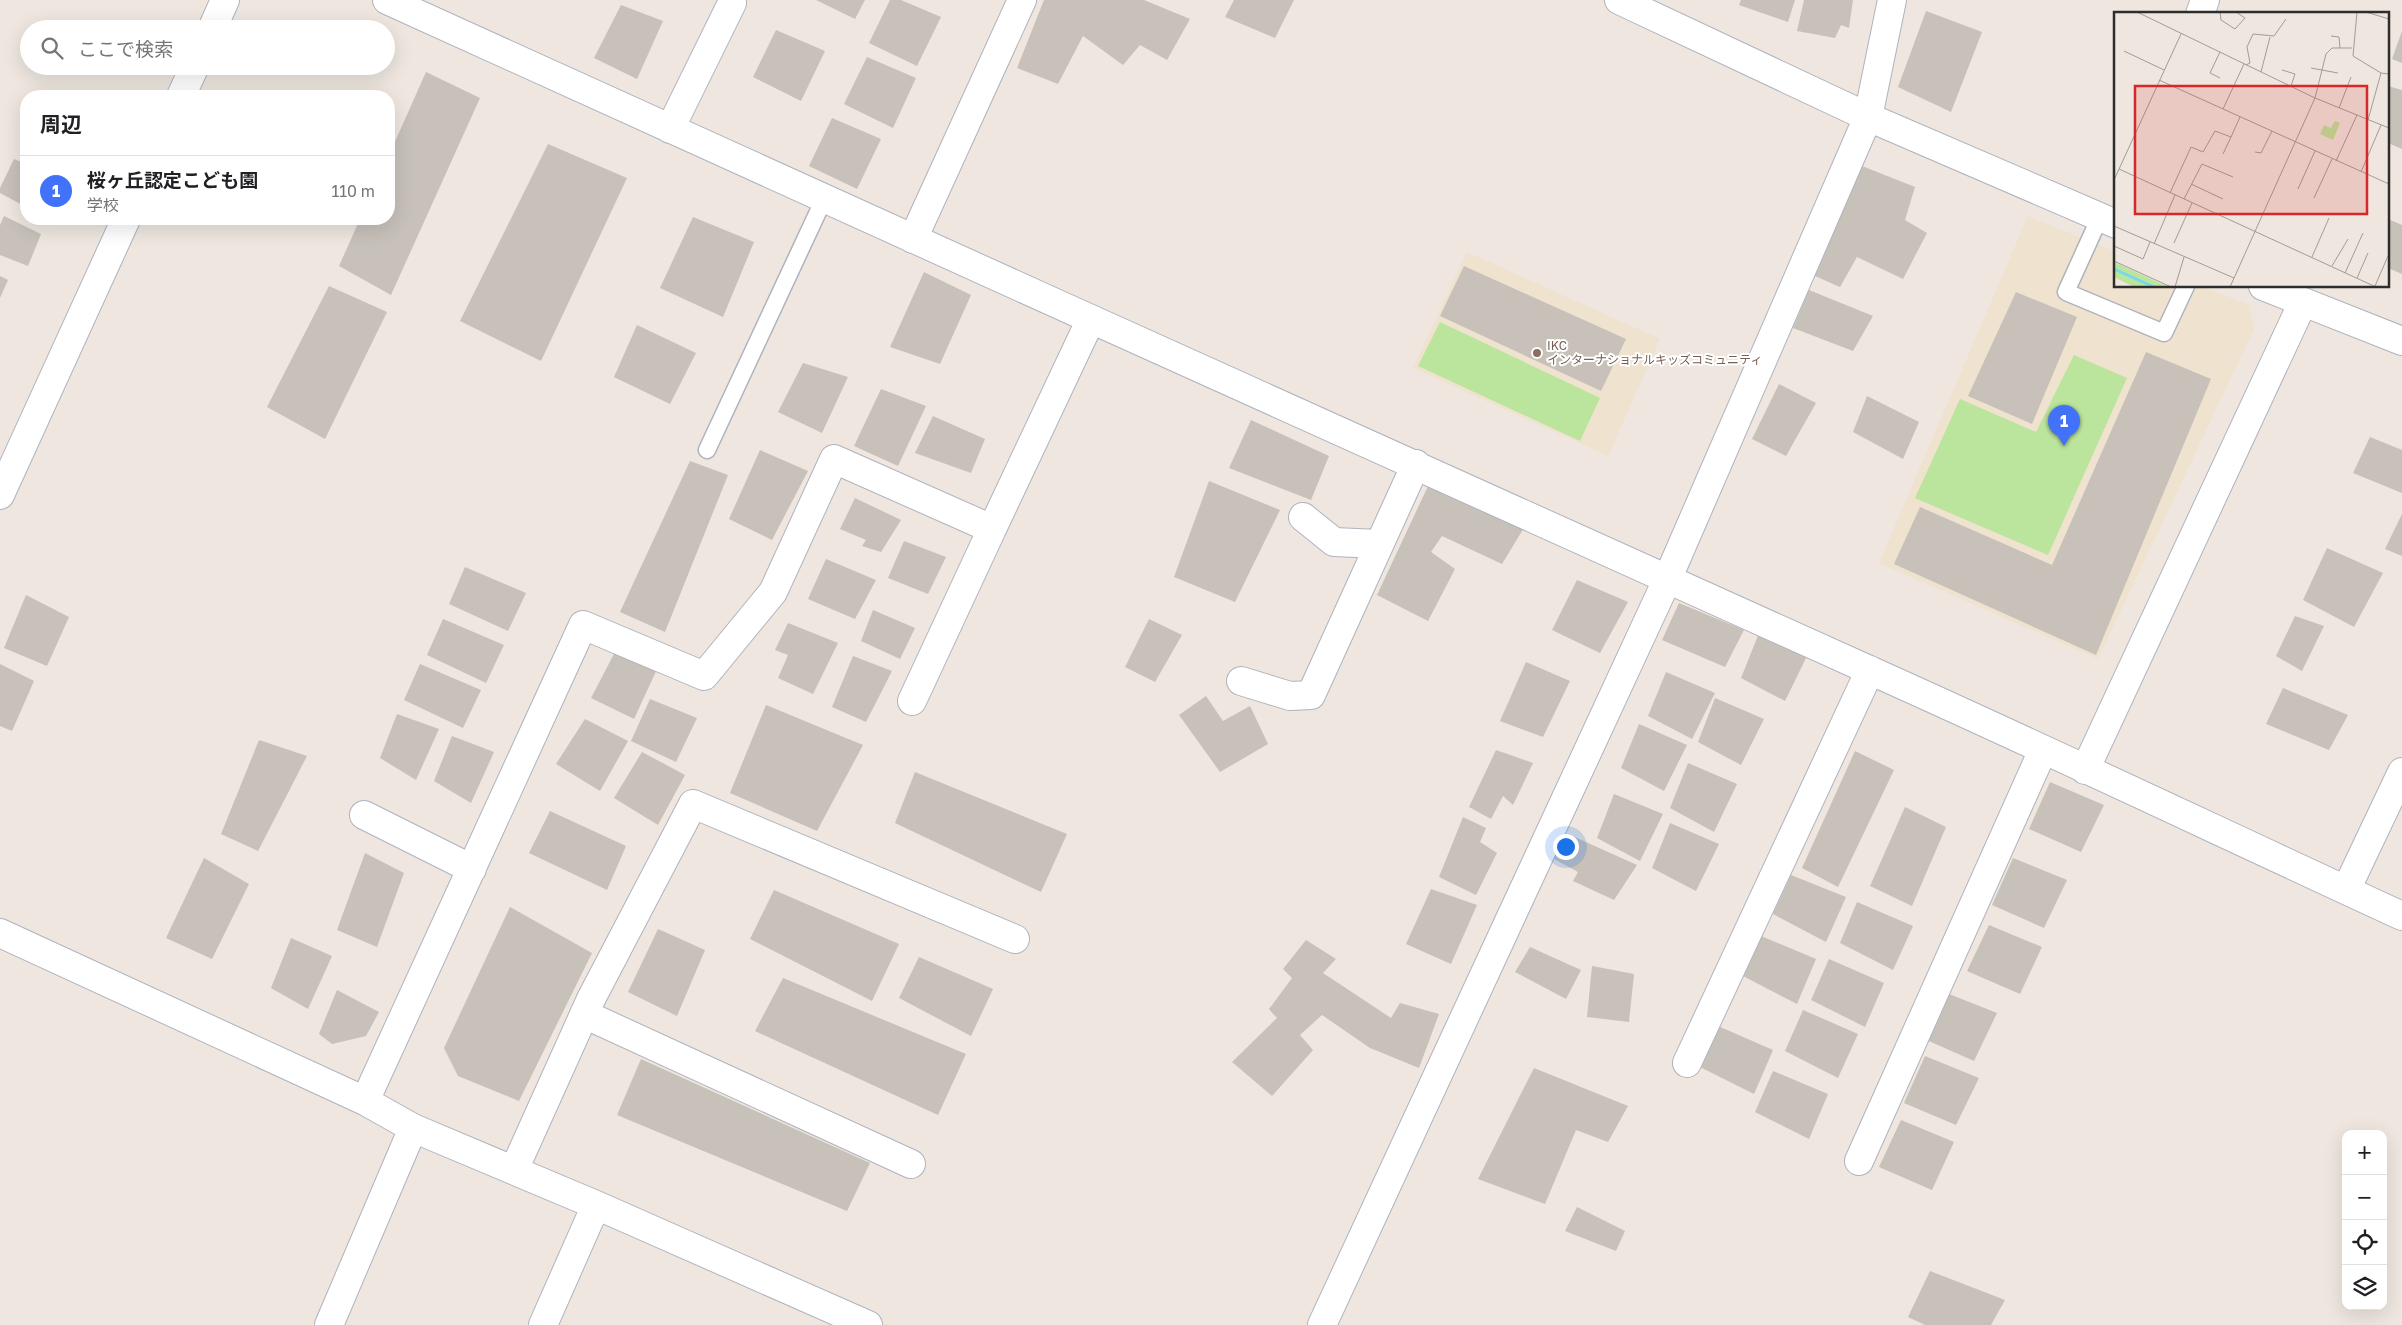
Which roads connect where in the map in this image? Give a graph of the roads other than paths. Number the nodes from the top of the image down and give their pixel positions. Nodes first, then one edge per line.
1 (225, 0) edge
2 (387, 0) edge
3 (1022, 0) edge
4 (1619, 0) edge
5 (1892, 0) edge
6 (2205, 0) edge
7 (732, 3) dead end
8 (2201, 12) edge
9 (216, 20) edge
10 (191, 75) edge
11 (184, 90) edge
12 (1868, 117) junction
13 (670, 129) junction
14 (824, 199) junction
15 (2108, 221) edge
16 (123, 225) edge
17 (914, 239) junction
18 (2185, 288) edge
19 (2267, 288) edge
20 (2303, 302) junction
21 (1091, 319) junction
22 (2402, 341) edge
23 (707, 450) dead end
24 (1416, 464) junction
25 (0, 495) edge
26 (1304, 517) dead end
27 (992, 529) junction
28 (1379, 544) junction
29 (1667, 580) junction
30 (1870, 670) junction
31 (1241, 681) dead end
32 (912, 701) dead end
33 (2043, 750) junction
34 (2084, 770) junction
35 (2402, 772) edge
36 (364, 815) dead end
37 (472, 869) junction
38 (2346, 890) junction
39 (2402, 916) edge
40 (0, 933) edge
41 (1014, 939) dead end
42 (584, 1014) junction
43 (1687, 1063) dead end
44 (365, 1101) junction
45 (412, 1128) junction
46 (1859, 1162) dead end
47 (911, 1164) dead end
48 (514, 1170) junction
49 (596, 1205) junction
50 (329, 1325) edge
51 (543, 1325) edge
52 (868, 1325) edge
53 (1322, 1325) edge

1 - 9 street
2 - 13 street
3 - 17 street
4 - 12 street
5 - 12 street
6 - 8 street
7 - 13 street
10 - 11 street
12 - 15 street
12 - 29 street
13 - 14 street
14 - 17 street
14 - 23 lane
15 - 18 lane
16 - 25 street
17 - 21 street
19 - 20 street
20 - 22 street
20 - 34 street
21 - 24 street
21 - 27 street
24 - 28 street
24 - 29 street
26 - 28 street
27 - 32 street
27 - 37 street
28 - 31 street
29 - 30 street
29 - 53 street
30 - 33 street
30 - 43 street
33 - 34 street
33 - 46 street
34 - 38 street
35 - 38 street
36 - 37 street
37 - 44 street
38 - 39 street
40 - 44 street
41 - 42 street
42 - 47 street
42 - 48 street
44 - 45 street
45 - 48 street
45 - 50 street
48 - 49 street
49 - 51 street
49 - 52 street

